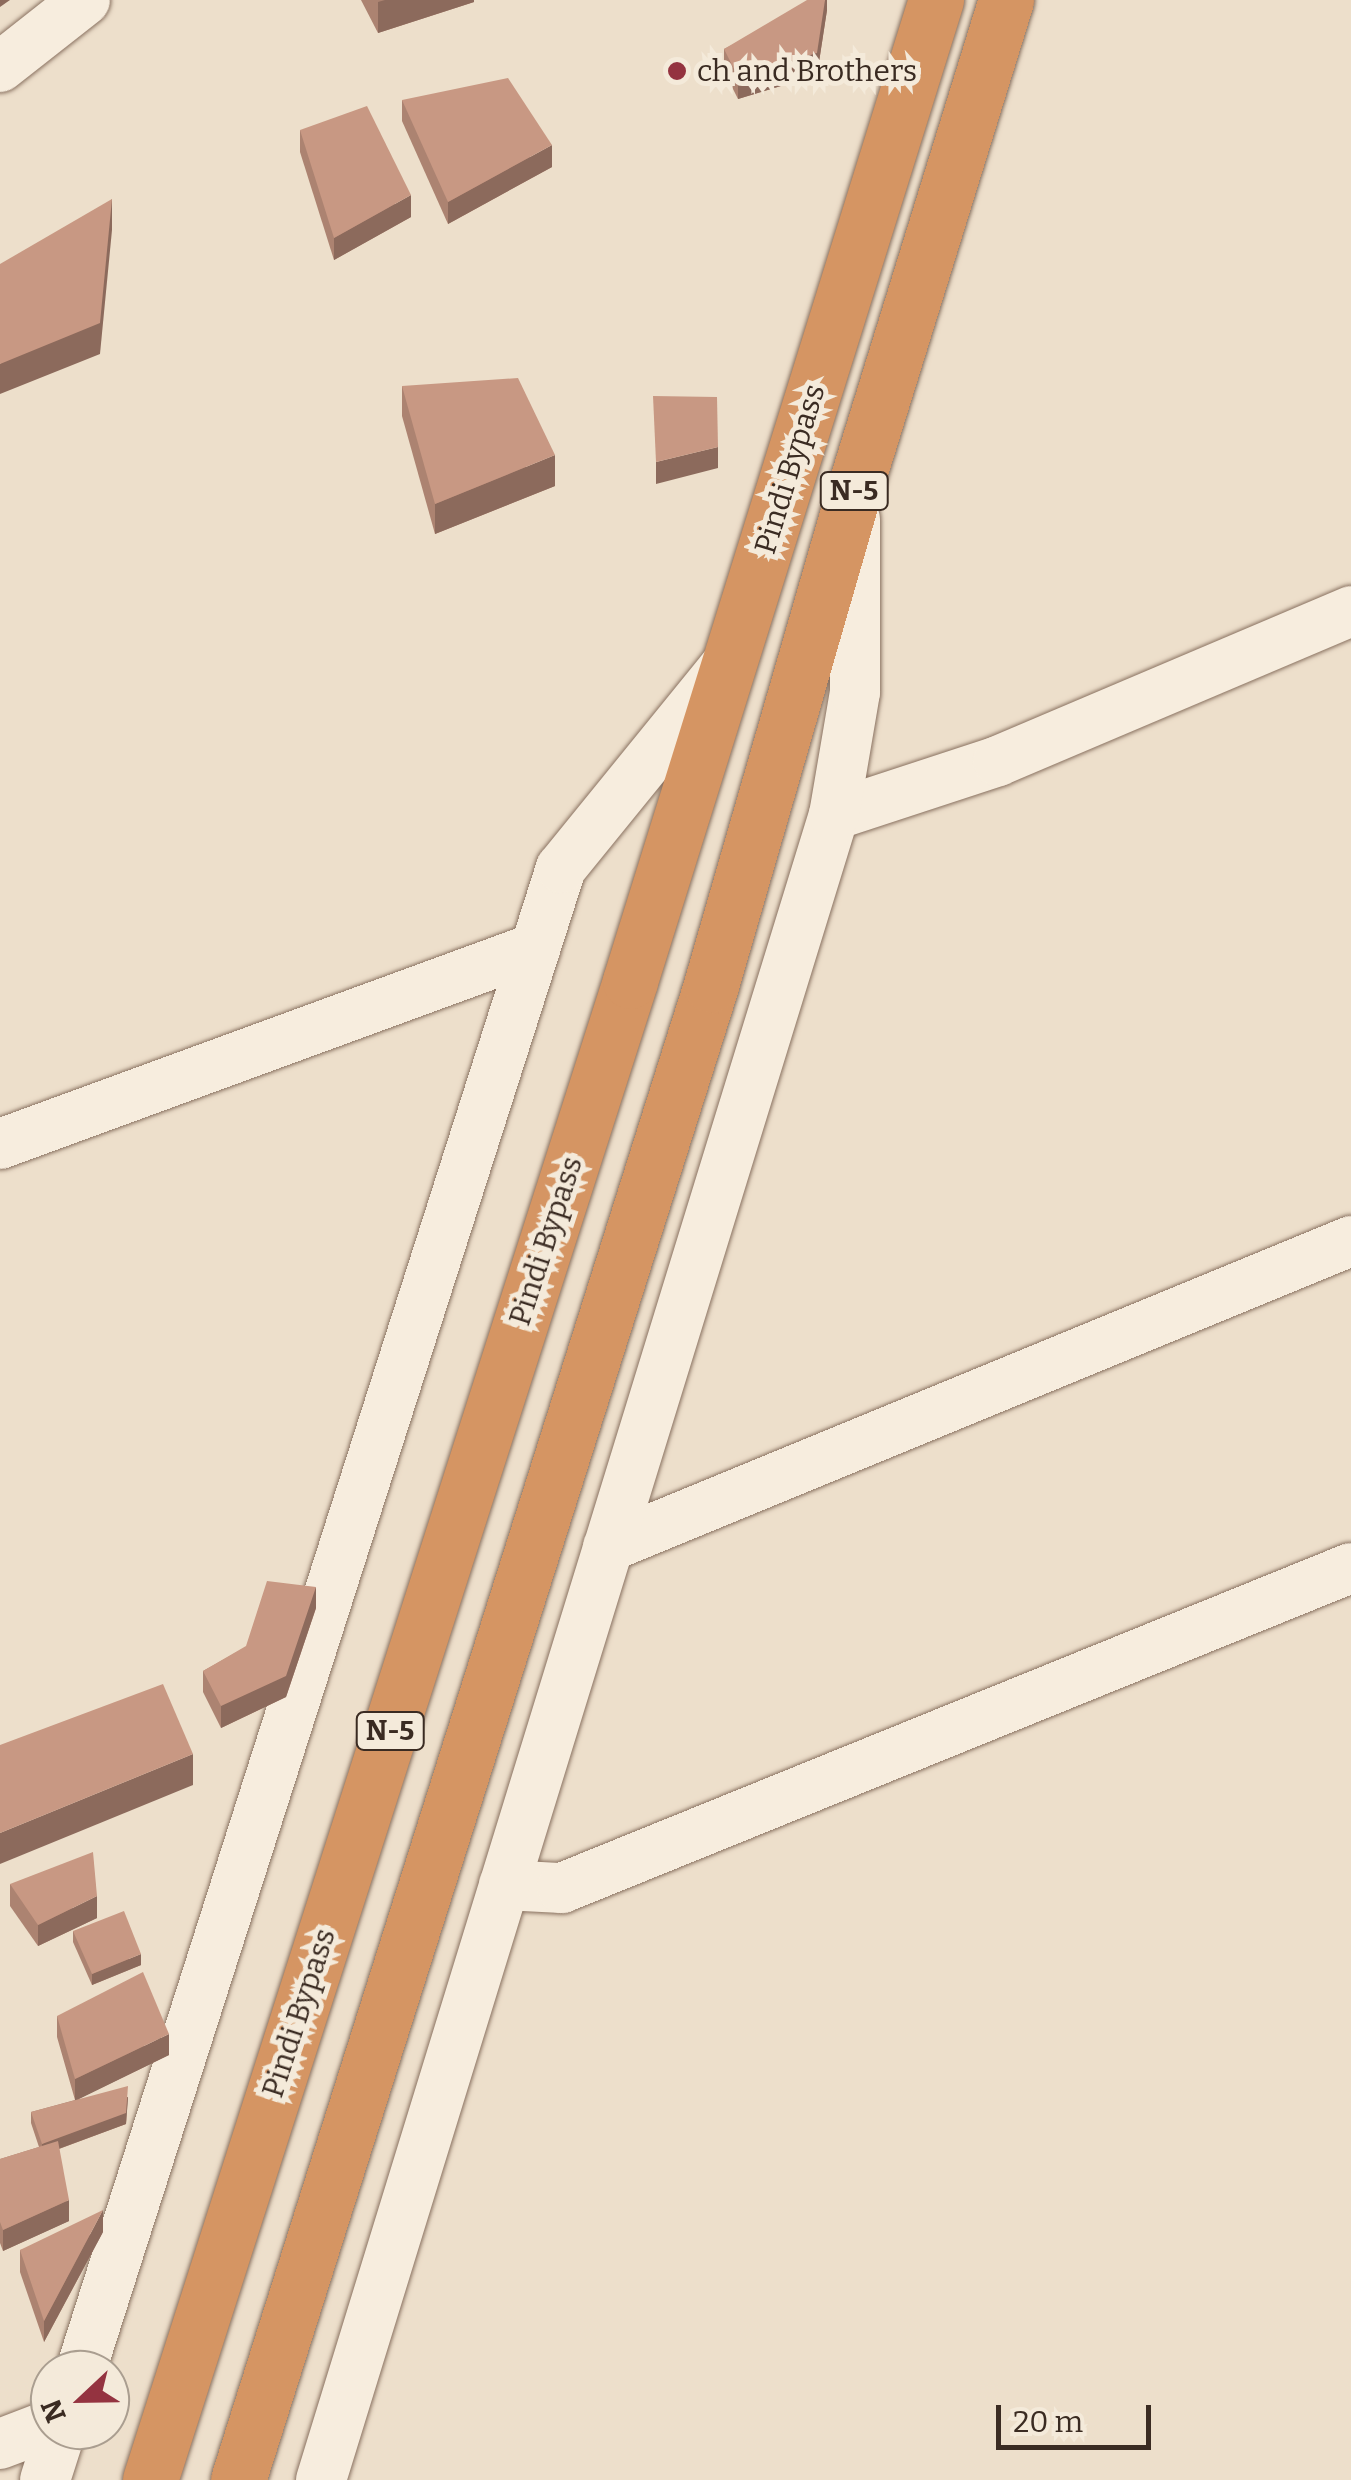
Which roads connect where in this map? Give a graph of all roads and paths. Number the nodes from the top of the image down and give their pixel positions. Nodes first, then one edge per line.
1 (84, 0) edge
2 (936, 0) edge
3 (1006, 0) edge
4 (0, 67) edge
5 (856, 484) junction
6 (1351, 610) edge
7 (732, 658) junction
8 (834, 815) junction
9 (535, 948) junction
10 (0, 1144) edge
11 (1351, 1241) edge
12 (608, 1546) junction
13 (1351, 1568) edge
14 (504, 1885) junction
15 (87, 2350) edge
16 (30, 2433) edge
17 (0, 2444) edge
18 (56, 2450) edge
19 (46, 2480) edge
20 (150, 2480) edge
21 (238, 2480) edge
22 (321, 2480) edge

1 - 4 street
2 - 7 highway, Pindi Bypass / N-5
3 - 5 highway, N-5
5 - 8 street
5 - 21 highway, N-5
6 - 8 street
7 - 9 street
7 - 20 highway, Pindi Bypass / N-5
8 - 12 street
9 - 10 street
9 - 15 street
11 - 12 street
12 - 14 street
13 - 14 street
14 - 22 street
16 - 17 street
18 - 19 street

